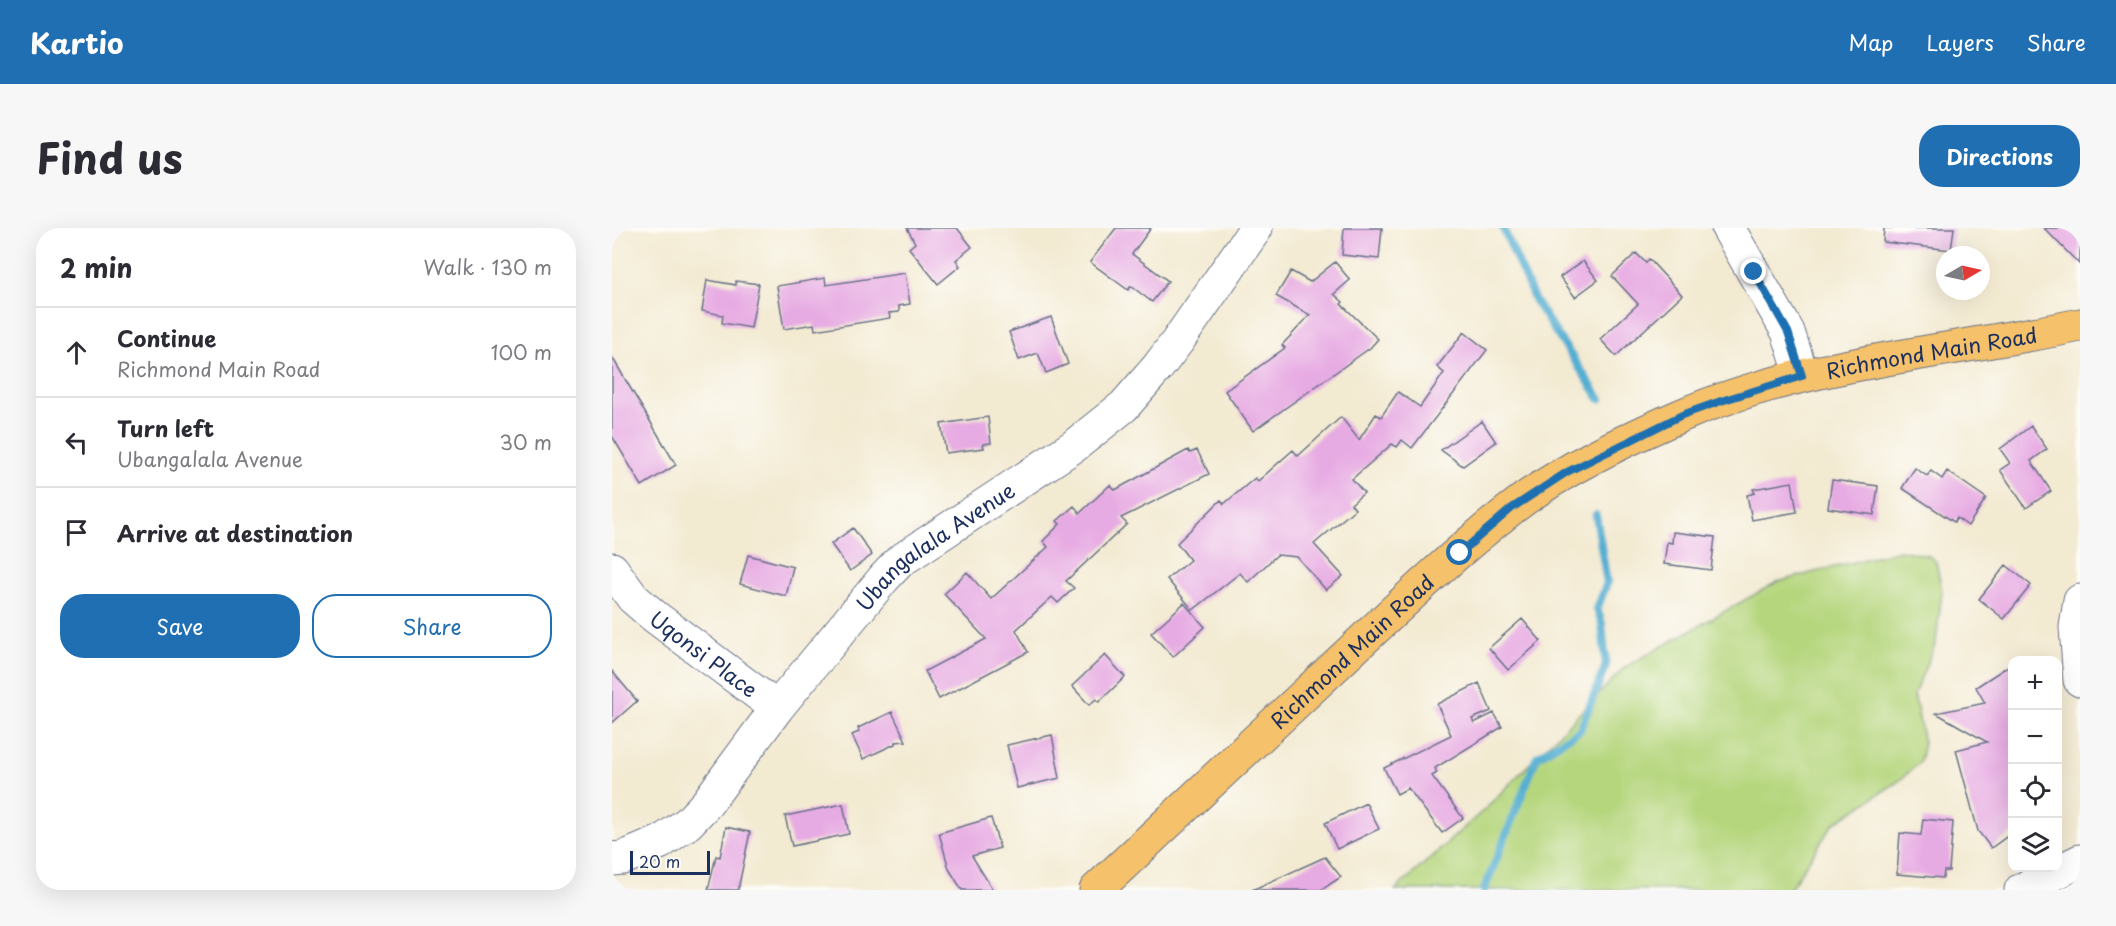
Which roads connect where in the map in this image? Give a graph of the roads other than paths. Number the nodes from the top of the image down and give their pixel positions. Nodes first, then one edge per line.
1 (1256, 228) edge
2 (1728, 228) edge
3 (2080, 326) edge
4 (1802, 376) junction
5 (612, 569) edge
6 (2080, 601) edge
7 (2080, 680) edge
8 (777, 708) junction
9 (612, 859) edge
10 (2080, 861) edge
11 (1096, 890) edge
12 (2021, 890) edge

1 - 8 street, Ubangalala Avenue
2 - 4 street
3 - 4 main road, Richmond Main Road
4 - 11 main road, Richmond Main Road
5 - 8 street, Uqonsi Place
6 - 7 street
8 - 9 street, Ubangalala Avenue
10 - 12 street

